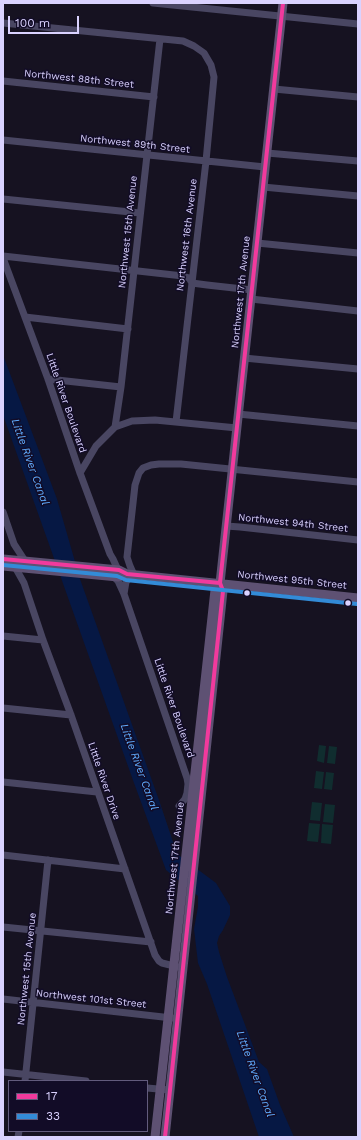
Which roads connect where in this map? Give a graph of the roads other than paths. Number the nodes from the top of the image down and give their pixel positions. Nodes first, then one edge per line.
1 (153, 3) edge
2 (283, 3) edge
3 (282, 16) junction
4 (3, 22) edge
5 (358, 24) edge
6 (160, 39) junction
7 (3, 81) edge
8 (274, 89) junction
9 (154, 97) junction
10 (358, 97) edge
11 (3, 140) edge
12 (267, 153) junction
13 (147, 155) junction
14 (206, 161) junction
15 (358, 161) edge
16 (265, 167) junction
17 (263, 187) junction
18 (358, 196) edge
19 (3, 199) edge
20 (140, 213) junction
21 (257, 243) junction
22 (358, 253) edge
23 (3, 257) edge
24 (134, 271) junction
25 (192, 283) junction
26 (251, 294) junction
27 (358, 311) edge
28 (25, 317) junction
29 (128, 329) junction
30 (244, 358) junction
31 (358, 369) edge
32 (48, 379) junction
33 (121, 387) junction
34 (238, 414) junction
35 (176, 422) junction
36 (358, 426) edge
37 (115, 427) junction
38 (237, 428) junction
39 (232, 469) junction
40 (80, 473) junction
41 (358, 482) edge
42 (3, 512) edge
43 (226, 526) junction
44 (358, 540) edge
45 (14, 544) junction
46 (110, 554) junction
47 (127, 557) junction
48 (7, 563) edge
49 (27, 565) junction
50 (101, 568) junction
51 (80, 570) junction
52 (122, 573) junction
53 (24, 583) junction
54 (220, 583) junction
55 (124, 594) junction
56 (358, 598) edge
57 (3, 636) edge
58 (43, 640) junction
59 (209, 681) junction
60 (204, 695) junction
61 (3, 708) edge
62 (71, 715) junction
63 (210, 716) junction
64 (202, 751) junction
65 (3, 782) edge
66 (97, 792) junction
67 (179, 806) dead end
68 (3, 855) edge
69 (48, 860) junction
70 (125, 869) junction
71 (3, 927) edge
72 (41, 931) junction
73 (151, 942) junction
74 (179, 967) junction
75 (3, 999) edge
76 (33, 1003) junction
77 (173, 1018) junction
78 (3, 1072) edge
79 (25, 1078) edge
80 (66, 1080) edge
81 (148, 1088) edge
82 (165, 1090) junction
83 (155, 1137) edge
84 (165, 1137) edge

1 - 3 street
2 - 3 main road, Northwest 17th Avenue
3 - 5 street
3 - 8 main road, Northwest 17th Avenue
4 - 6 street
6 - 9 street, Northwest 15th Avenue
6 - 14 street, Northwest 16th Avenue
7 - 9 street, Northwest 88th Street
8 - 10 street
8 - 12 main road, Northwest 17th Avenue
9 - 13 street, Northwest 15th Avenue
11 - 13 street, Northwest 89th Street
12 - 15 street
12 - 16 main road, Northwest 17th Avenue
13 - 14 street, Northwest 89th Street
13 - 20 street, Northwest 15th Avenue
14 - 16 street, Northwest 89th Street
14 - 25 street, Northwest 16th Avenue
16 - 17 main road, Northwest 17th Avenue
17 - 18 street
17 - 21 main road, Northwest 17th Avenue
19 - 20 street
20 - 24 street, Northwest 15th Avenue
21 - 22 street
21 - 26 main road, Northwest 17th Avenue
23 - 24 street
23 - 28 street, Little River Boulevard
24 - 25 street
24 - 29 street, Northwest 15th Avenue
25 - 26 street
25 - 35 street, Northwest 16th Avenue
26 - 27 street
26 - 30 main road, Northwest 17th Avenue
28 - 29 street
28 - 32 street, Little River Boulevard
29 - 33 street, Northwest 15th Avenue
30 - 31 street
30 - 34 main road, Northwest 17th Avenue
32 - 33 street
32 - 40 street, Little River Boulevard
33 - 37 street, Northwest 15th Avenue
34 - 36 street
34 - 38 main road, Northwest 17th Avenue
35 - 37 street
35 - 38 street
37 - 40 street
38 - 39 main road, Northwest 17th Avenue
39 - 41 street
39 - 43 main road, Northwest 17th Avenue
39 - 47 street
40 - 46 street, Little River Boulevard
42 - 45 street
43 - 44 street, Northwest 94th Street
43 - 54 main road, Northwest 17th Avenue
45 - 48 street
45 - 49 street
46 - 50 street
46 - 52 street, Little River Boulevard
47 - 52 street
47 - 52 street
48 - 49 main road, Northwest 95th Street
48 - 53 street, Little River Drive
49 - 51 main road, Northwest 95th Street
49 - 53 street
50 - 51 main road, Northwest 95th Street
50 - 52 main road, Northwest 95th Street
51 - 52 main road, Northwest 95th Street
52 - 54 main road, Northwest 95th Street
52 - 55 street, Little River Boulevard
52 - 55 street
53 - 58 street, Little River Drive
54 - 56 main road, Northwest 95th Street
54 - 59 main road, Northwest 17th Avenue
55 - 67 street, Little River Boulevard
57 - 58 street
58 - 62 street, Little River Drive
59 - 60 main road, Northwest 17th Avenue
59 - 63 main road, Northwest 17th Avenue
60 - 63 main road
60 - 64 main road, Northwest 17th Avenue
61 - 62 street
62 - 66 street, Little River Drive
63 - 64 main road, Northwest 17th Avenue
64 - 74 main road, Northwest 17th Avenue
64 - 74 main road, Northwest 17th Avenue
65 - 66 street
66 - 70 street, Little River Drive
68 - 69 street
69 - 70 street
69 - 72 street, Northwest 15th Avenue
70 - 73 street, Little River Drive
71 - 72 street
72 - 73 street
72 - 76 street, Northwest 15th Avenue
73 - 74 street, Little River Drive
74 - 77 main road, Northwest 17th Avenue
75 - 76 street, Northwest 101st Street
76 - 77 street, Northwest 101st Street
76 - 79 street, Northwest 15th Avenue
77 - 82 main road, Northwest 17th Avenue
78 - 79 street
79 - 80 street
81 - 82 street
82 - 83 main road, Northwest 17th Avenue
82 - 84 main road, Northwest 17th Avenue

